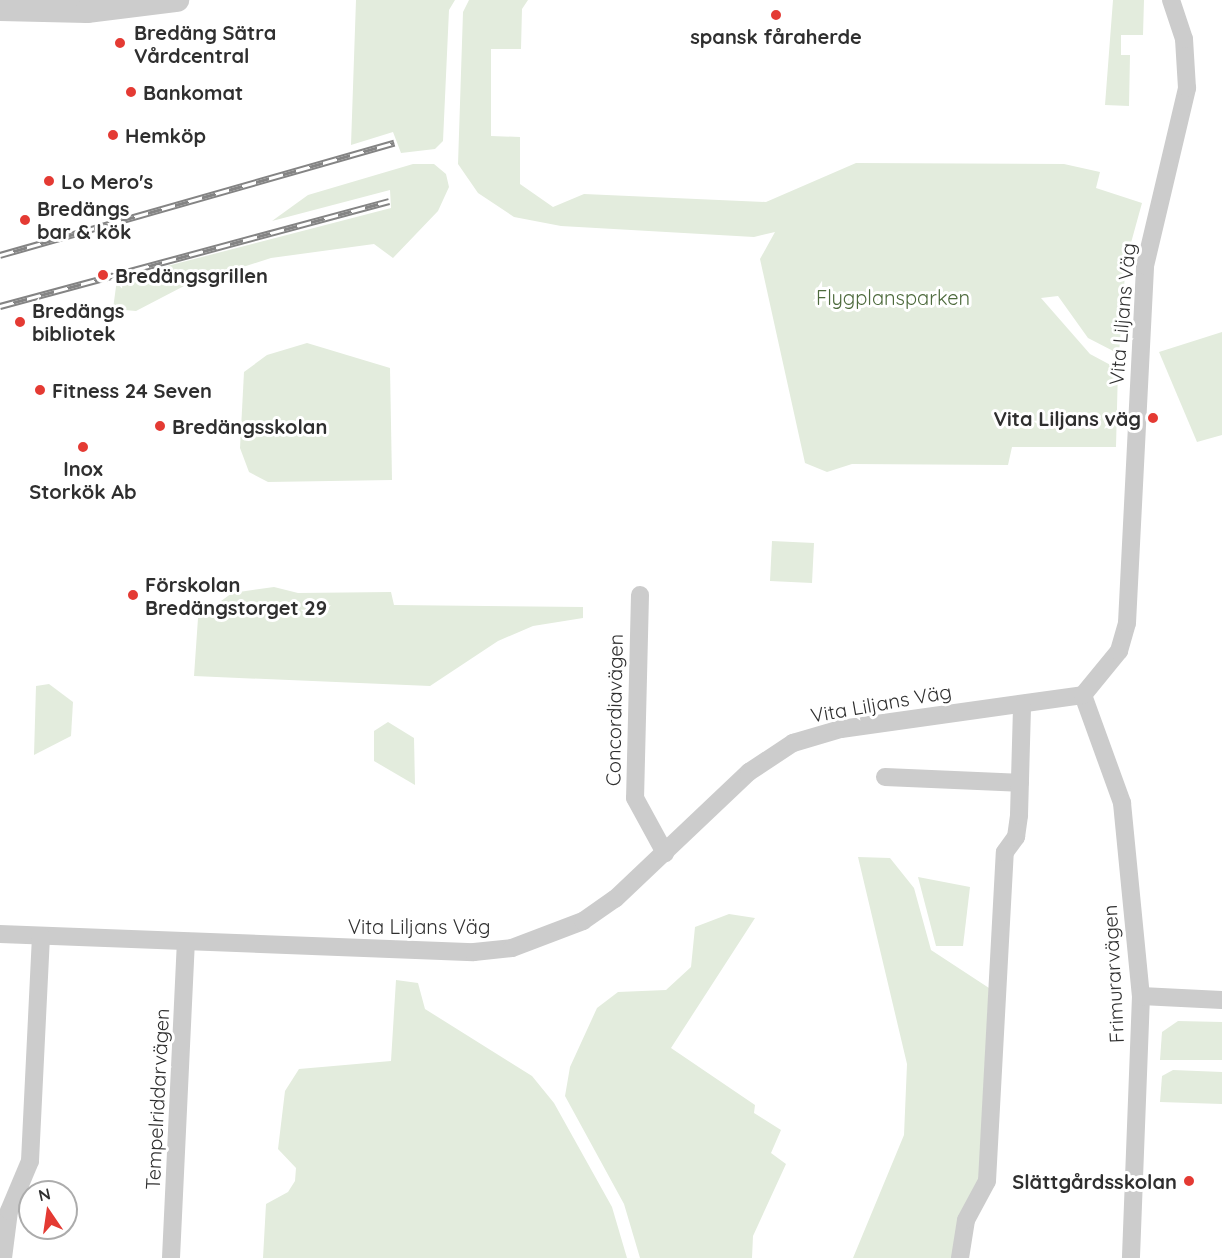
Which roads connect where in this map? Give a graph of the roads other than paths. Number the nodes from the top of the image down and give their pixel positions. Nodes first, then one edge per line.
1 (177, 0) edge
2 (1171, 0) edge
3 (0, 9) edge
4 (640, 595) dead end
5 (1083, 694) junction
6 (1022, 705) junction
7 (885, 777) dead end
8 (1020, 783) junction
9 (665, 853) junction
10 (0, 934) edge
11 (41, 936) junction
12 (186, 942) junction
13 (1141, 996) junction
14 (1222, 1000) edge
15 (3, 1258) edge
16 (171, 1258) edge
17 (960, 1258) edge
18 (1131, 1258) edge

1 - 3 street
2 - 5 street, Vita Liljans Väg
4 - 9 street, Concordiavägen
5 - 6 street, Vita Liljans Väg
5 - 13 street, Frimurarvägen
6 - 8 street
6 - 9 street, Vita Liljans Väg
7 - 8 street
8 - 17 street
9 - 12 street, Vita Liljans Väg
10 - 11 street, Vita Liljans Väg
11 - 12 street, Vita Liljans Väg
11 - 15 street
12 - 16 street, Tempelriddarvägen
13 - 14 street
13 - 18 street, Frimurarvägen

